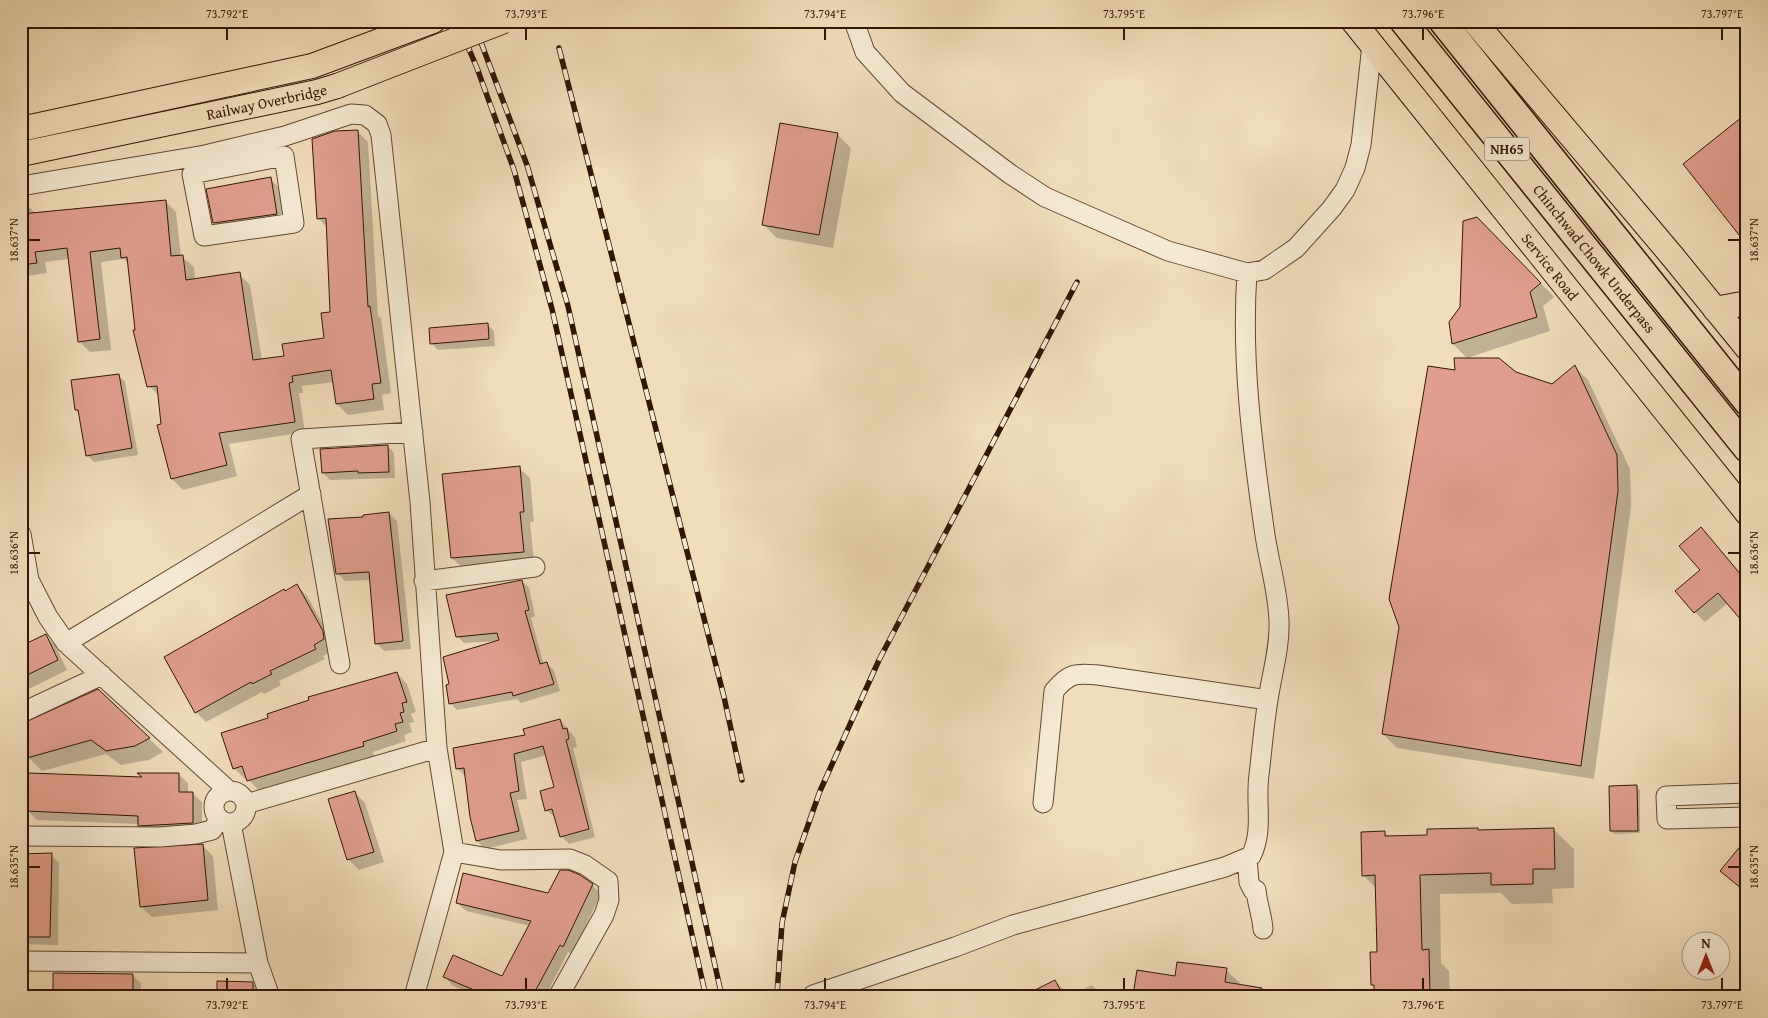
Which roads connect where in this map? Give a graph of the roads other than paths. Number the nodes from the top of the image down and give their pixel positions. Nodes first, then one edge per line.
1 (433, 21) edge
2 (504, 21) edge
3 (854, 21) edge
4 (1353, 21) edge
5 (1403, 21) edge
6 (1442, 21) edge
7 (1474, 21) edge
8 (1372, 46) junction
9 (21, 129) edge
10 (21, 154) edge
11 (227, 158) junction
12 (21, 186) edge
13 (1247, 273) junction
14 (1747, 303) edge
15 (1714, 309) junction
16 (1747, 348) edge
17 (1747, 402) edge
18 (414, 432) junction
19 (1747, 450) edge
20 (311, 494) junction
21 (1747, 513) edge
22 (21, 534) edge
23 (535, 567) dead end
24 (424, 581) junction
25 (66, 642) junction
26 (340, 664) dead end
27 (102, 675) junction
28 (1268, 700) junction
29 (21, 713) edge
30 (437, 748) junction
31 (229, 791) junction
32 (1747, 793) edge
33 (1043, 802) dead end
34 (246, 804) junction
35 (1747, 817) edge
36 (226, 821) junction
37 (21, 836) edge
38 (454, 852) junction
39 (1247, 858) junction
40 (1263, 929) dead end
41 (21, 961) edge
42 (258, 962) junction
43 (813, 994) dead end
44 (270, 997) edge
45 (414, 997) edge
46 (558, 997) edge

1 - 9 main road, Railway Overbridge
2 - 10 main road, Railway Overbridge, bridge
3 - 13 street
4 - 8 main road, Service Road
5 - 19 highway, Chinchwad Chowk Underpass / NH65
6 - 17 highway, Chinchwad Chowk Underpass / NH65
7 - 15 main road
8 - 13 street
8 - 21 main road, Service Road
11 - 11 street
11 - 12 street
11 - 18 street
13 - 28 street
14 - 15 main road
15 - 16 main road
18 - 20 street
18 - 24 street
20 - 25 street
20 - 26 street
22 - 25 street
23 - 24 street
24 - 30 street
25 - 27 street
27 - 29 street
27 - 31 street
28 - 33 street
28 - 39 street
30 - 34 street
30 - 38 street
31 - 34 street
31 - 36 street
32 - 35 street
34 - 36 street
36 - 37 street
36 - 42 street
38 - 45 street
38 - 46 street
39 - 40 street
39 - 43 street
41 - 42 street
42 - 44 street

